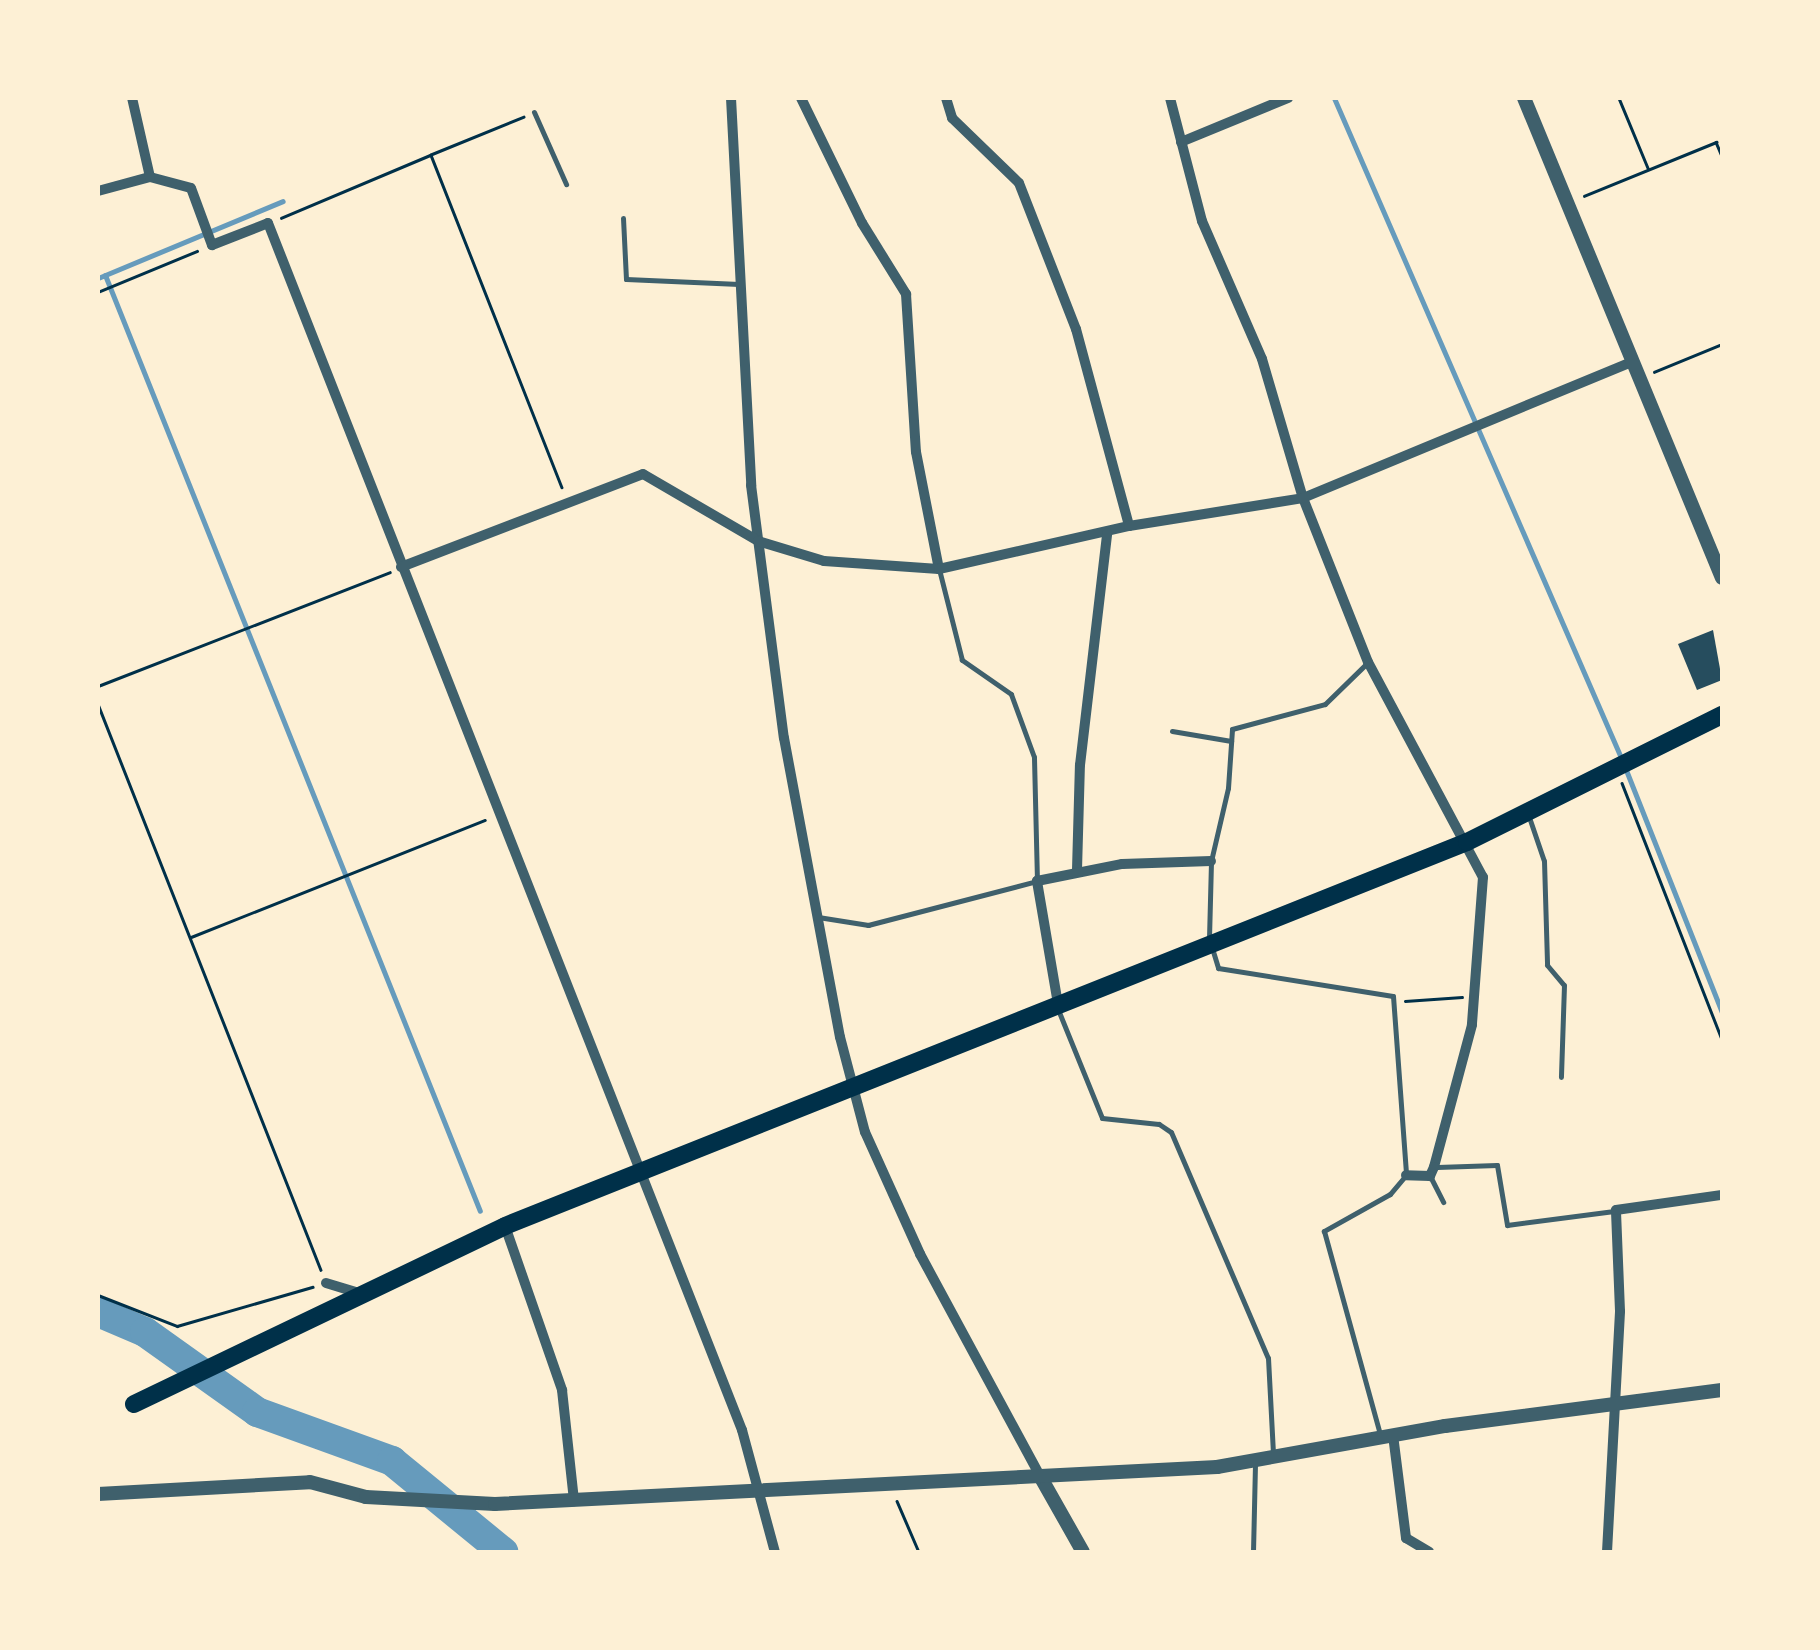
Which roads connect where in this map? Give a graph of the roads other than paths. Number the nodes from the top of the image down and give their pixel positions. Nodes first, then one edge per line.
1 (132, 98) edge
2 (731, 98) edge
3 (801, 98) edge
4 (946, 98) edge
5 (1170, 98) edge
6 (1288, 98) edge
7 (1524, 98) edge
8 (534, 112) road end
9 (1181, 142) junction
10 (150, 177) junction
11 (566, 184) dead end
12 (98, 191) edge
13 (623, 218) dead end
14 (743, 284) junction
15 (1632, 362) junction
16 (1303, 498) junction
17 (1129, 526) junction
18 (1107, 534) junction
19 (758, 541) junction
20 (402, 567) junction
21 (940, 569) junction
22 (1722, 578) edge
23 (1368, 662) junction
24 (1722, 714) edge
25 (1172, 731) dead end
26 (1231, 741) junction
27 (1528, 814) junction
28 (1467, 842) junction
29 (1211, 861) junction
30 (1077, 870) junction
31 (1037, 881) junction
32 (818, 917) junction
33 (1210, 944) junction
34 (1058, 1004) junction
35 (1561, 1076) dead end
36 (852, 1087) junction
37 (1432, 1171) junction
38 (642, 1172) junction
39 (1406, 1175) junction
40 (1722, 1195) edge
41 (1442, 1202) dead end
42 (1616, 1210) junction
43 (505, 1226) junction
44 (326, 1283) road end
45 (365, 1294) junction
46 (1722, 1390) edge
47 (134, 1404) dead end
48 (1613, 1406) junction
49 (1386, 1436) junction
50 (1274, 1456) junction
51 (1256, 1459) junction
52 (1040, 1476) junction
53 (761, 1493) junction
54 (98, 1494) edge
55 (574, 1501) junction
56 (775, 1552) edge
57 (1083, 1552) edge
58 (1253, 1552) edge
59 (1428, 1552) edge
60 (1607, 1552) edge

1 - 10 street
2 - 14 street
3 - 21 street
4 - 17 street
5 - 9 street
6 - 9 street
7 - 15 street
8 - 11 lane
9 - 16 street
10 - 12 street
10 - 20 street
13 - 14 lane
14 - 19 street
15 - 16 street
15 - 22 street
16 - 17 street
16 - 23 street
17 - 18 street
18 - 21 street
18 - 30 street
19 - 20 street
19 - 21 street
19 - 32 street
20 - 38 street
21 - 31 lane
23 - 26 lane
23 - 28 street
24 - 27 main road
25 - 26 lane
26 - 29 lane
27 - 28 main road
27 - 35 lane
28 - 33 main road
28 - 37 street
29 - 30 street
29 - 33 lane
30 - 31 street
31 - 32 lane
31 - 34 street
32 - 36 street
33 - 34 main road
33 - 39 lane
34 - 36 main road
34 - 50 lane
36 - 38 main road
36 - 52 street
37 - 39 street
37 - 41 lane
37 - 42 lane
38 - 43 main road
38 - 53 street
39 - 49 lane
40 - 42 street
42 - 48 street
43 - 45 main road
43 - 55 street
44 - 45 street
45 - 47 main road
46 - 48 street
48 - 49 street
48 - 60 street
49 - 50 street
49 - 59 street
50 - 51 street
51 - 52 street
51 - 58 lane
52 - 53 street
52 - 57 street
53 - 55 street
53 - 56 street
54 - 55 street

